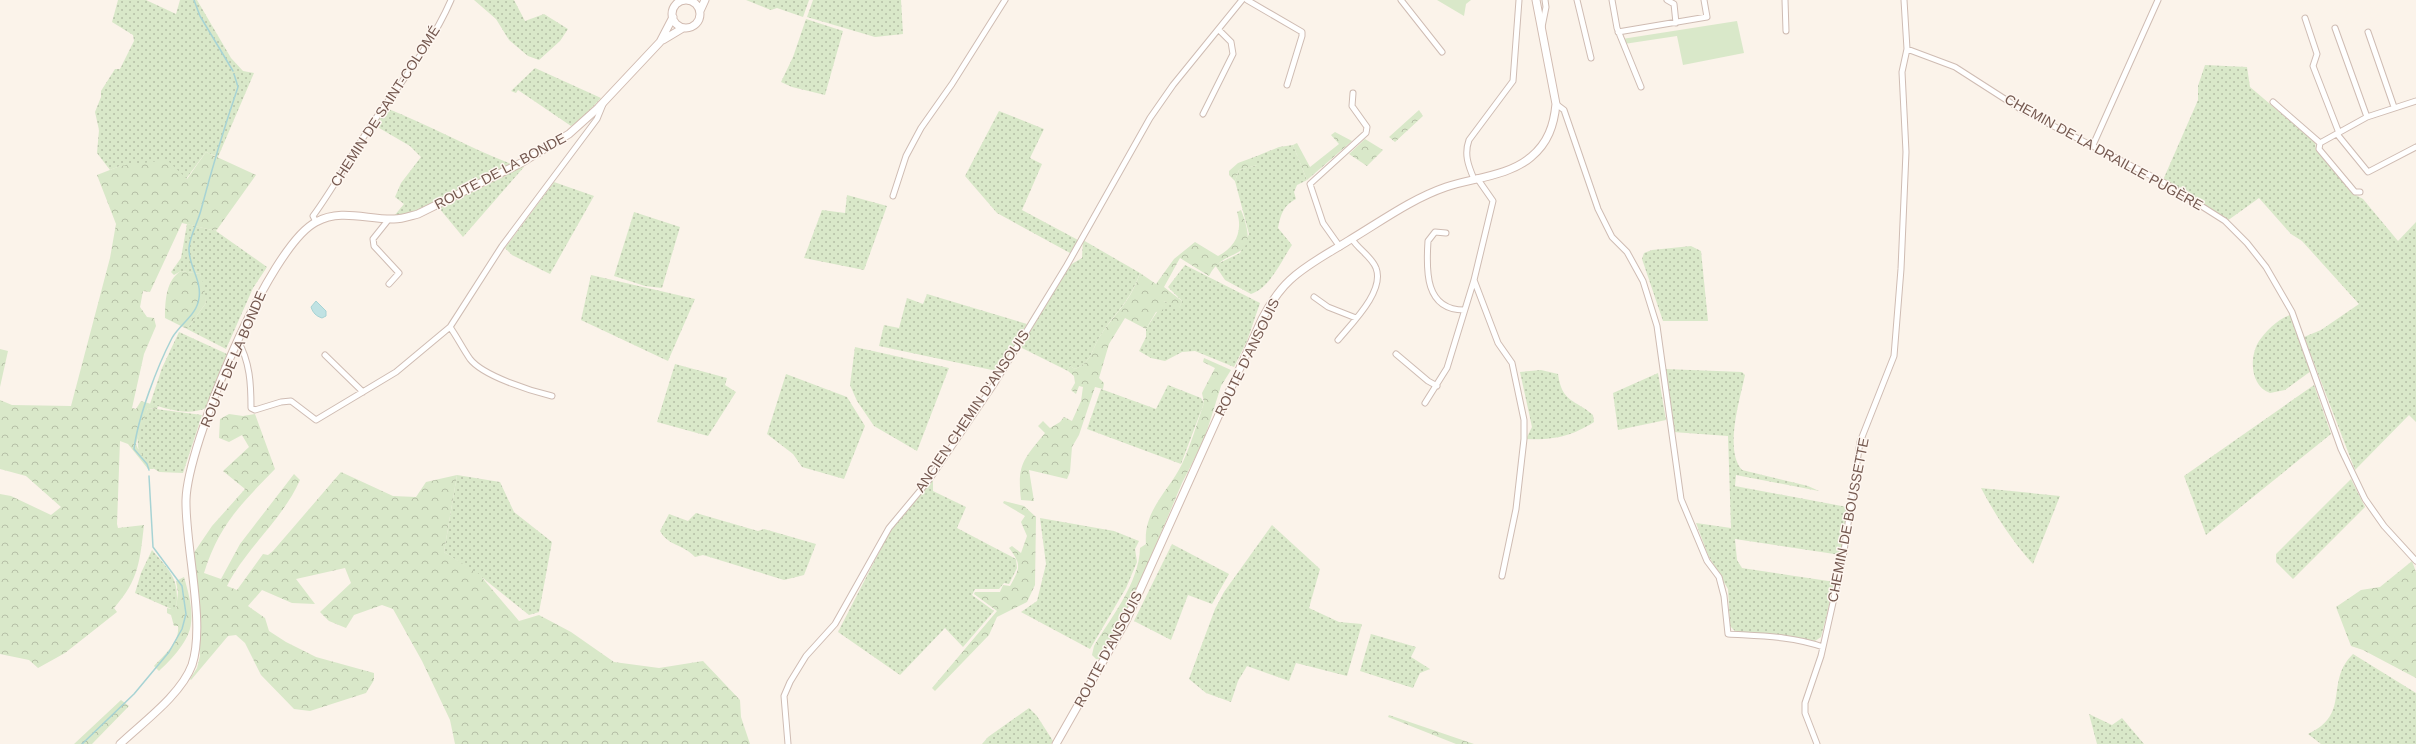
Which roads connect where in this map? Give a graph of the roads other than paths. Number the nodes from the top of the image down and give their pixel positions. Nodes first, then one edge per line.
1 (451, 0) edge
2 (690, 0) edge
3 (705, 0) edge
4 (1005, 0) edge
5 (1242, 0) edge
6 (1247, 0) edge
7 (1401, 0) edge
8 (1519, 0) edge
9 (1536, 0) edge
10 (1545, 0) edge
11 (1577, 0) edge
12 (1612, 0) edge
13 (1667, 0) edge
14 (1704, 0) edge
15 (1785, 0) edge
16 (1904, 0) edge
17 (2158, 0) edge
18 (700, 11) junction
19 (673, 17) junction
20 (2305, 18) dead end
21 (1676, 22) junction
22 (1542, 27) junction
23 (683, 28) junction
24 (2335, 28) dead end
25 (1219, 30) junction
26 (1786, 31) dead end
27 (1618, 32) junction
28 (2368, 32) dead end
29 (660, 42) junction
30 (1907, 49) junction
31 (1442, 52) dead end
32 (1591, 58) dead end
33 (1287, 85) dead end
34 (1641, 88) dead end
35 (1353, 93) dead end
36 (605, 101) junction
37 (2416, 101) edge
38 (2273, 102) dead end
39 (1556, 104) junction
40 (2394, 107) junction
41 (1203, 114) dead end
42 (2367, 118) junction
43 (2338, 134) junction
44 (2320, 143) junction
45 (2093, 145) junction
46 (2416, 147) edge
47 (1475, 179) junction
48 (2360, 192) dead end
49 (893, 196) dead end
50 (317, 210) junction
51 (326, 217) junction
52 (389, 219) junction
53 (316, 222) junction
54 (1446, 233) dead end
55 (1352, 239) junction
56 (1340, 246) junction
57 (1474, 280) junction
58 (389, 284) dead end
59 (1314, 297) dead end
60 (1464, 310) junction
61 (1356, 318) junction
62 (450, 327) junction
63 (1338, 340) dead end
64 (238, 341) junction
65 (1396, 354) dead end
66 (325, 355) dead end
67 (1437, 386) junction
68 (363, 392) junction
69 (552, 396) dead end
70 (1425, 404) dead end
71 (2416, 561) edge
72 (1502, 576) dead end
73 (1823, 647) junction
74 (120, 744) edge
75 (788, 744) edge
76 (1056, 744) edge
77 (1817, 744) edge

1 - 50 street, CHEMIN DE SAINT-COLOMÉ
2 - 18 main road
2 - 19 main road
3 - 18 main road
4 - 49 street
5 - 25 street, ANCIEN CHEMIN D'ANSOUIS
6 - 33 street
7 - 31 street
8 - 47 street
9 - 22 main road, ROUTE D'ANSOUIS
10 - 22 street
11 - 32 street
12 - 27 street
13 - 21 street
14 - 21 street
15 - 26 street
16 - 30 street, CHEMIN DE BOUSSETTE
17 - 45 street
18 - 23 main road
19 - 23 main road
19 - 29 main road, ROUTE DE LA BONDE
20 - 43 street
21 - 27 street
22 - 39 main road, ROUTE D'ANSOUIS
23 - 29 main road, ROUTE DE LA BONDE
24 - 42 street
25 - 41 street
25 - 75 street, ANCIEN CHEMIN D'ANSOUIS
27 - 34 street
28 - 40 street
29 - 36 main road, ROUTE DE LA BONDE
30 - 45 street, CHEMIN DE LA DRAILLE PUGÈRE
30 - 73 street, CHEMIN DE BOUSSETTE
35 - 56 street
36 - 52 main road, ROUTE DE LA BONDE
36 - 62 street
37 - 40 street
38 - 44 street
39 - 47 main road, ROUTE D'ANSOUIS
39 - 73 street
40 - 42 street
42 - 43 street
43 - 44 street
43 - 46 street
44 - 48 street
45 - 71 street, CHEMIN DE LA DRAILLE PUGÈRE
47 - 55 main road, ROUTE D'ANSOUIS
47 - 57 street
50 - 51 street
50 - 53 street, CHEMIN DE SAINT-COLOMÉ
51 - 52 main road, ROUTE DE LA BONDE
51 - 53 main road, ROUTE DE LA BONDE
52 - 58 street
53 - 64 main road, ROUTE DE LA BONDE
54 - 60 street
55 - 56 main road, ROUTE D'ANSOUIS
55 - 61 street
56 - 76 main road, ROUTE D'ANSOUIS
57 - 60 street
57 - 72 street
59 - 61 street
60 - 67 street
61 - 63 street
62 - 68 street
62 - 69 street
64 - 68 street
64 - 74 main road, ROUTE DE LA BONDE
65 - 67 street
66 - 68 street
67 - 70 street
73 - 77 street, CHEMIN DE BOUSSETTE

